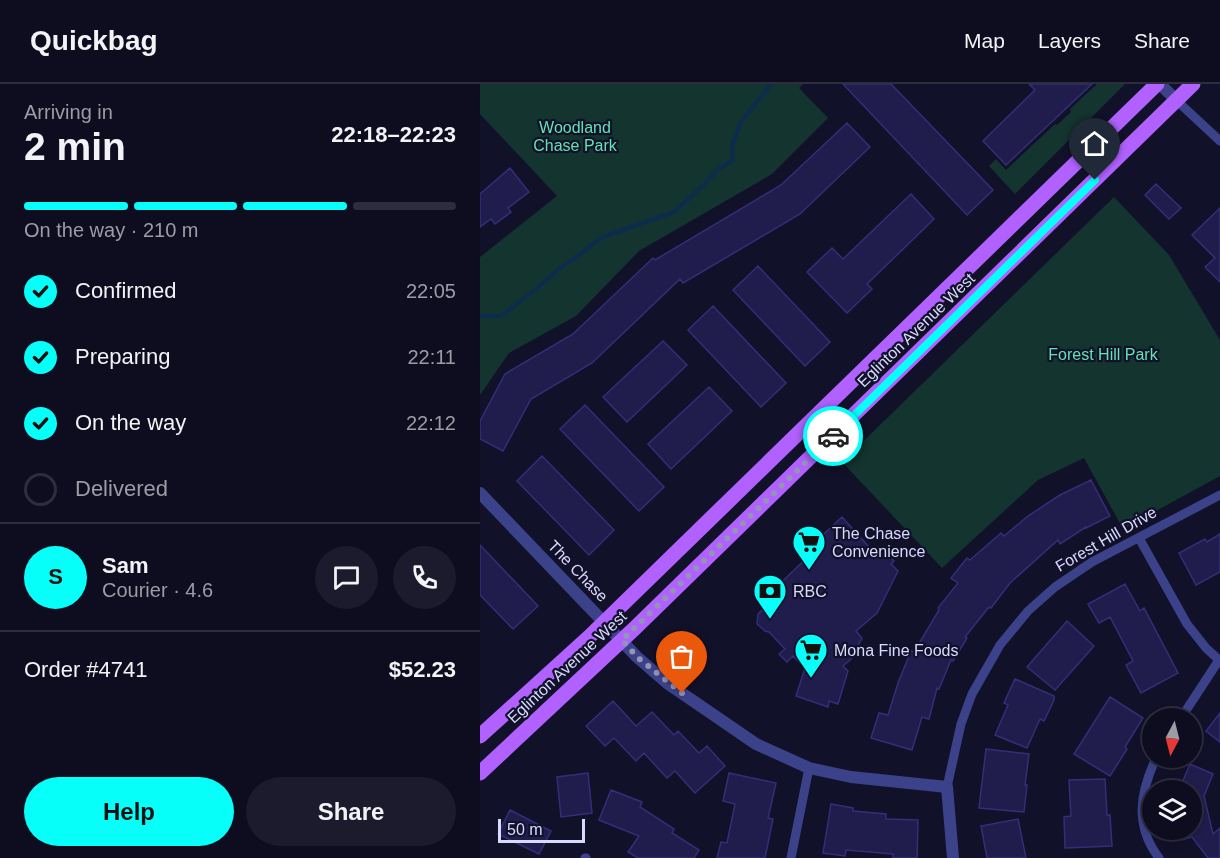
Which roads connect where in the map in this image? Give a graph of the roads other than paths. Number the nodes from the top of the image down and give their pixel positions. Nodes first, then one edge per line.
1 (1158, 84) edge
2 (1193, 84) edge
3 (1176, 100) junction
4 (1220, 141) edge
5 (480, 493) edge
6 (1220, 495) edge
7 (1139, 538) junction
8 (604, 622) junction
9 (622, 640) junction
10 (1219, 661) edge
11 (1188, 708) edge
12 (480, 736) edge
13 (809, 768) junction
14 (1152, 768) edge
15 (480, 773) edge
16 (947, 787) junction
17 (791, 858) edge
18 (952, 858) edge
19 (1159, 858) edge

1 - 3 street
1 - 8 main road, Eglinton Avenue West
2 - 3 main road, Eglinton Avenue West
3 - 4 street
3 - 9 main road, Eglinton Avenue West
5 - 8 street, The Chase
6 - 7 street, Forest Hill Drive
7 - 10 street
7 - 16 street, Forest Hill Drive
8 - 9 street, The Chase
8 - 12 main road, Eglinton Avenue West
9 - 13 street, The Chase
9 - 15 main road, Eglinton Avenue West
10 - 11 street
13 - 16 street, The Chase
13 - 17 street
14 - 19 street
16 - 18 street, Forest Hill Drive

